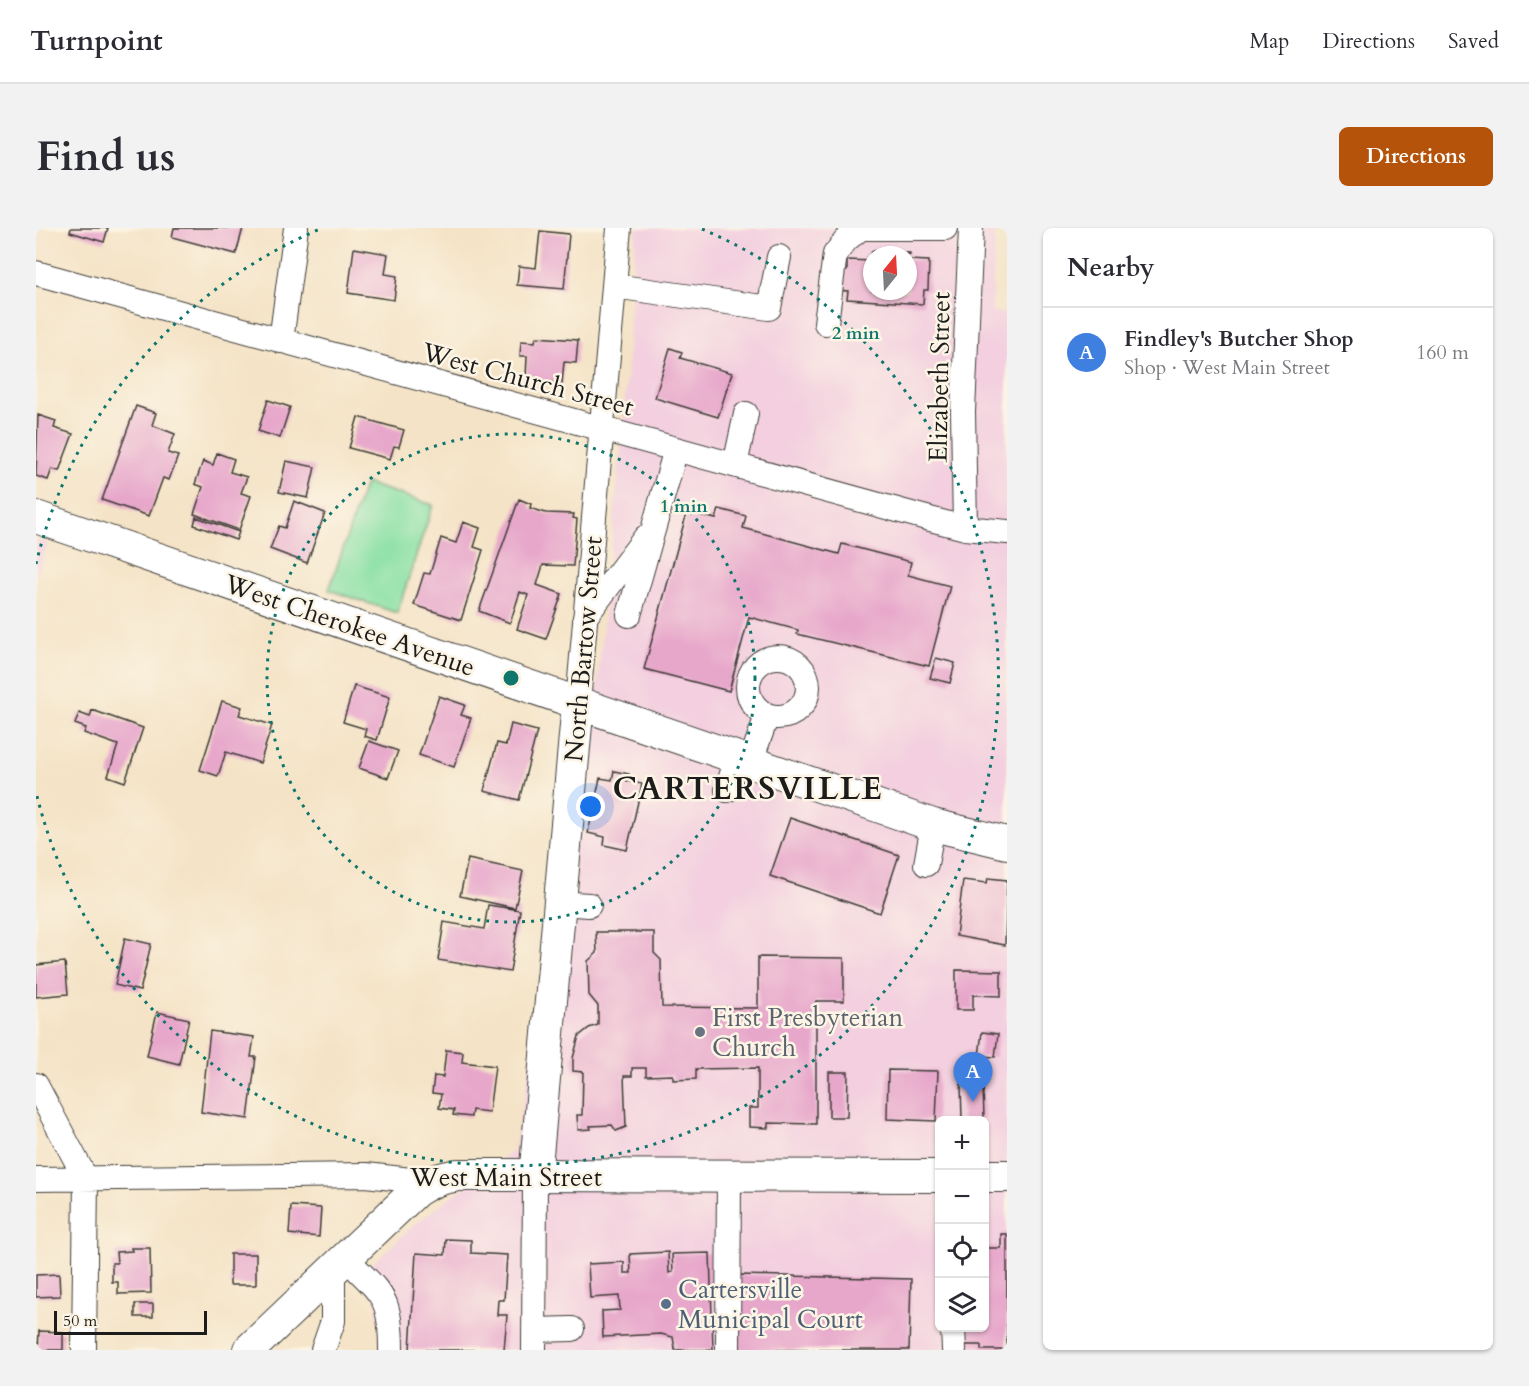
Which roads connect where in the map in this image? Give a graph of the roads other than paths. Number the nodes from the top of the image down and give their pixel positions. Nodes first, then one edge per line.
1 (296, 228) edge
2 (619, 228) edge
3 (945, 228) edge
4 (971, 228) edge
5 (779, 257) dead end
6 (36, 273) edge
7 (614, 286) junction
8 (826, 323) dead end
9 (281, 341) junction
10 (746, 414) dead end
11 (603, 429) junction
12 (676, 449) junction
13 (735, 465) junction
14 (36, 517) edge
15 (654, 526) junction
16 (966, 528) junction
17 (1007, 532) edge
18 (629, 615) dead end
19 (585, 617) junction
20 (578, 703) junction
21 (767, 716) dead end
22 (744, 760) junction
23 (727, 790) dead end
24 (933, 825) junction
25 (1007, 843) edge
26 (926, 864) dead end
27 (558, 903) junction
28 (589, 904) dead end
29 (36, 1085) edge
30 (729, 1176) junction
31 (935, 1176) edge
32 (989, 1176) edge
33 (1007, 1176) edge
34 (535, 1177) junction
35 (36, 1179) edge
36 (86, 1179) junction
37 (429, 1182) junction
38 (339, 1264) junction
39 (572, 1329) dead end
40 (953, 1332) edge
41 (534, 1340) edge
42 (84, 1350) edge
43 (249, 1350) edge
44 (323, 1350) edge
45 (391, 1350) edge
46 (728, 1350) edge
47 (954, 1350) edge

1 - 9 street
2 - 7 street, North Bartow Street
3 - 8 street
4 - 16 street, Elizabeth Street
5 - 7 street
6 - 9 street, West Church Street
7 - 11 street, North Bartow Street
9 - 11 street, West Church Street
10 - 13 street
11 - 12 street, West Church Street
11 - 19 street, North Bartow Street
12 - 13 street, West Church Street
12 - 15 street
13 - 16 street, West Church Street
14 - 20 main road, West Cherokee Avenue
15 - 18 street
15 - 19 street
16 - 17 street, West Church Street
19 - 20 street, North Bartow Street
20 - 22 main road, West Cherokee Avenue
20 - 27 main road, North Bartow Street
21 - 22 street
22 - 23 street
22 - 24 main road, West Cherokee Avenue
24 - 25 main road, West Cherokee Avenue
24 - 26 street
27 - 28 street
27 - 34 main road, North Bartow Street
29 - 36 street
30 - 31 main road, West Main Street
30 - 34 main road, West Main Street
30 - 46 street
32 - 33 main road
34 - 37 main road, West Main Street
34 - 41 street
35 - 36 street, West Main Street
36 - 37 street, West Main Street
36 - 42 street
37 - 38 main road
38 - 43 main road
38 - 44 street
38 - 45 street
39 - 41 street
40 - 47 street

